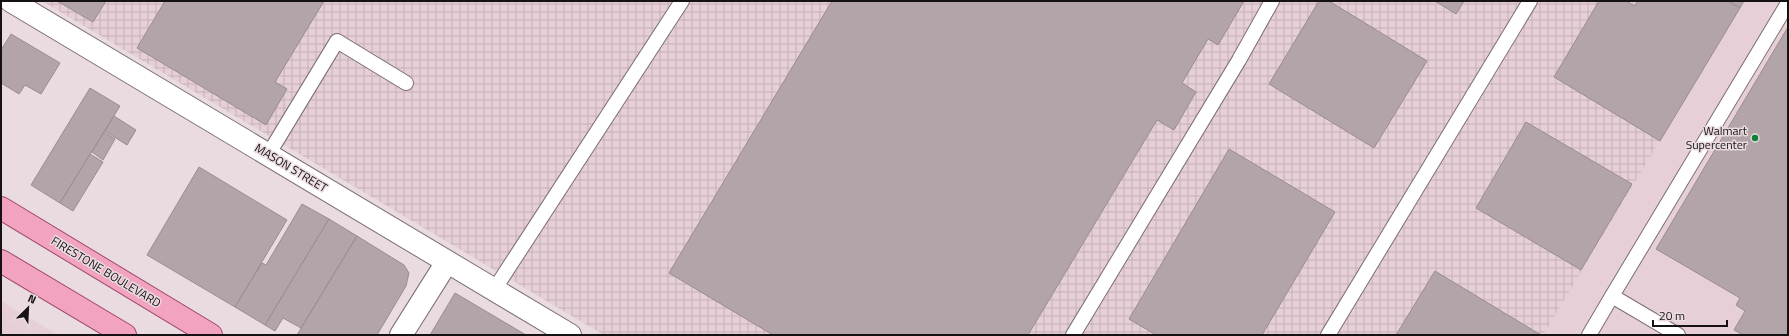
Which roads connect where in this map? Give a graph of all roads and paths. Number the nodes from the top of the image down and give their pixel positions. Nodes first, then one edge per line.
1 (11, 1) edge
2 (682, 1) edge
3 (1272, 1) edge
4 (1530, 1) edge
5 (1788, 3) edge
6 (406, 83) dead end
7 (268, 154) junction
8 (1, 208) edge
9 (1, 261) edge
10 (447, 262) junction
11 (494, 290) junction
12 (1612, 296) junction
13 (125, 335) edge
14 (211, 335) edge
15 (401, 335) edge
16 (570, 335) edge
17 (1073, 335) edge
18 (1328, 335) edge
19 (1589, 335) edge
20 (1678, 335) edge

1 - 7 street, MASON STREET
2 - 11 lane
3 - 17 lane
4 - 18 lane
5 - 12 lane
6 - 7 lane
7 - 10 street, MASON STREET
8 - 14 main road, FIRESTONE BOULEVARD
9 - 13 main road
10 - 11 street, MASON STREET
10 - 15 street
11 - 16 street, MASON STREET
12 - 19 lane
12 - 20 lane

